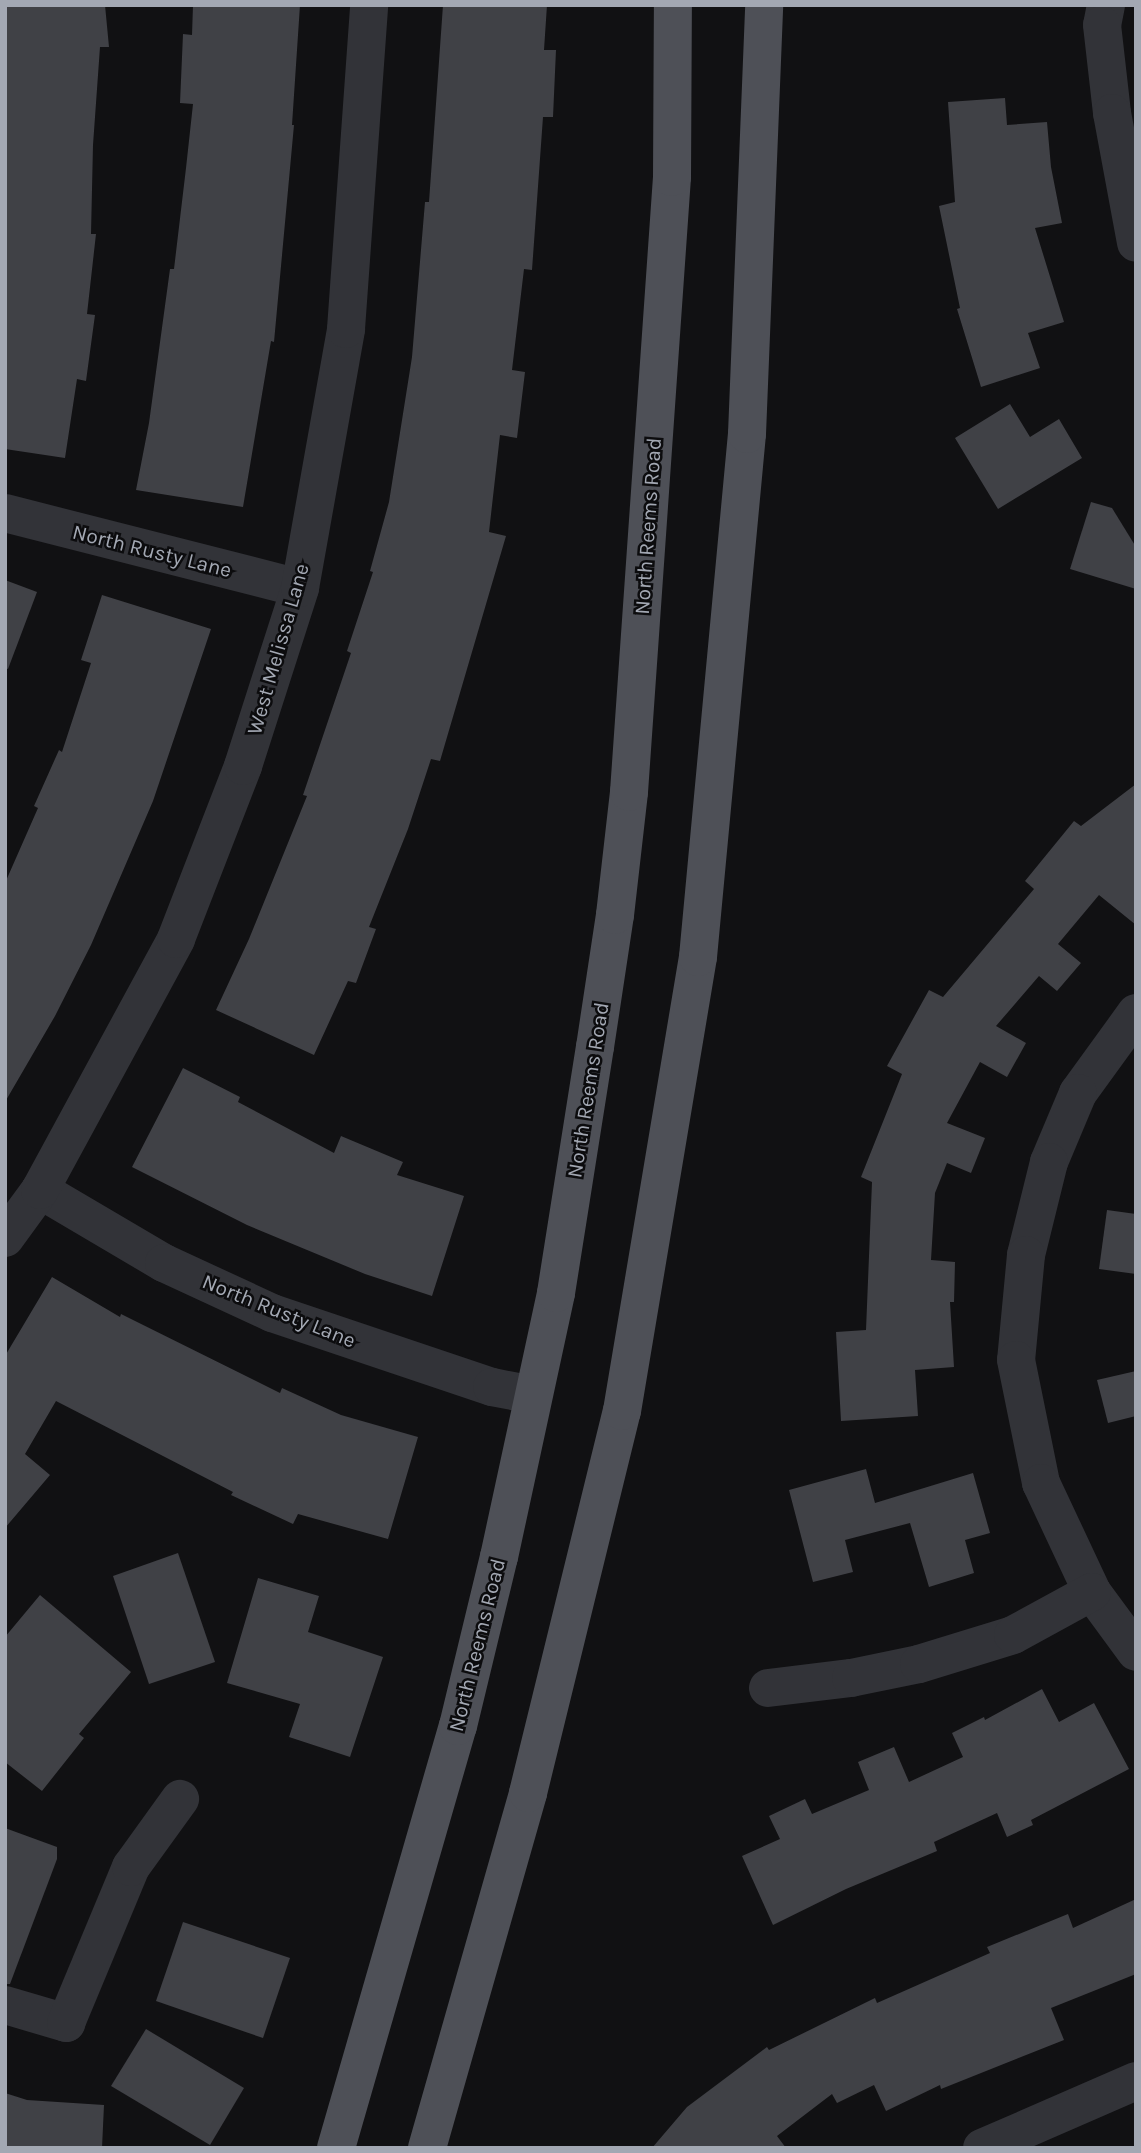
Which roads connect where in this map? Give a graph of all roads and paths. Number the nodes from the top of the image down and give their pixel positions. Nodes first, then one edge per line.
1 (369, 5) edge
2 (673, 5) edge
3 (764, 5) edge
4 (1106, 5) edge
5 (1136, 243) edge
6 (5, 513) edge
7 (300, 588) junction
8 (1136, 1013) edge
9 (40, 1190) junction
10 (5, 1238) edge
11 (533, 1395) junction
12 (1092, 1592) junction
13 (1136, 1653) edge
14 (768, 1688) dead end
15 (180, 1799) dead end
16 (5, 2005) edge
17 (1133, 2090) edge
18 (336, 2148) edge
19 (427, 2148) edge
20 (982, 2148) edge

1 - 7 street, West Melissa Lane
2 - 11 main road, North Reems Road
3 - 19 main road
4 - 5 street
6 - 7 street, North Rusty Lane
7 - 9 street, West Melissa Lane
8 - 12 street
9 - 10 street, West Melissa Lane
9 - 11 street, North Rusty Lane
11 - 18 main road, North Reems Road
12 - 13 street
12 - 14 street
15 - 16 street
17 - 20 street

